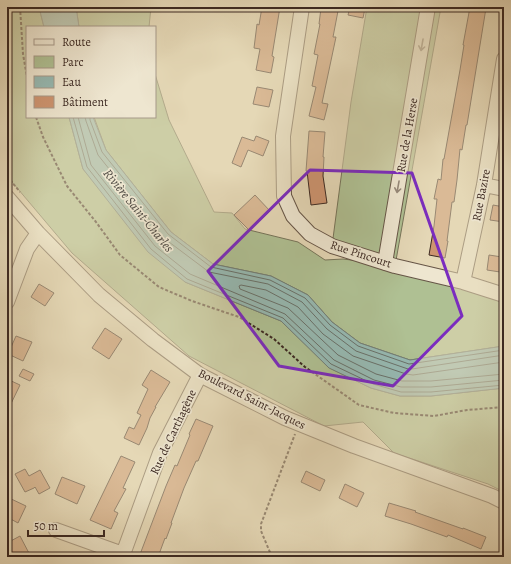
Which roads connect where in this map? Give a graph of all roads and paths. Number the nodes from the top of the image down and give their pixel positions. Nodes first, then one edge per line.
1 (20, 7) edge
2 (302, 7) edge
3 (428, 7) edge
4 (504, 59) edge
5 (26, 69) edge
6 (36, 118) edge
7 (484, 185) junction
8 (504, 189) edge
9 (7, 197) edge
10 (38, 233) junction
11 (385, 263) junction
12 (463, 282) junction
13 (504, 295) edge
14 (7, 302) edge
15 (200, 375) junction
16 (504, 406) edge
17 (299, 424) junction
18 (504, 502) edge
19 (56, 530) dead end
20 (122, 556) edge
21 (272, 557) edge

1 - 5 path
2 - 11 street, Rue Pincourt
3 -> 11 street, Rue de la Herse
4 - 7 street, Rue Bazire
6 - 16 path
7 - 8 street
7 - 12 street, Rue Bazire
9 - 10 street, Boulevard Saint-Jacques
10 - 14 street
10 - 15 street, Boulevard Saint-Jacques
11 - 12 street, Rue Pincourt
12 - 13 street, Rue Pincourt
15 - 17 street, Boulevard Saint-Jacques
15 - 20 street, Rue de Carthagène
17 - 18 street, Boulevard Saint-Jacques
17 - 21 path
19 - 20 street

